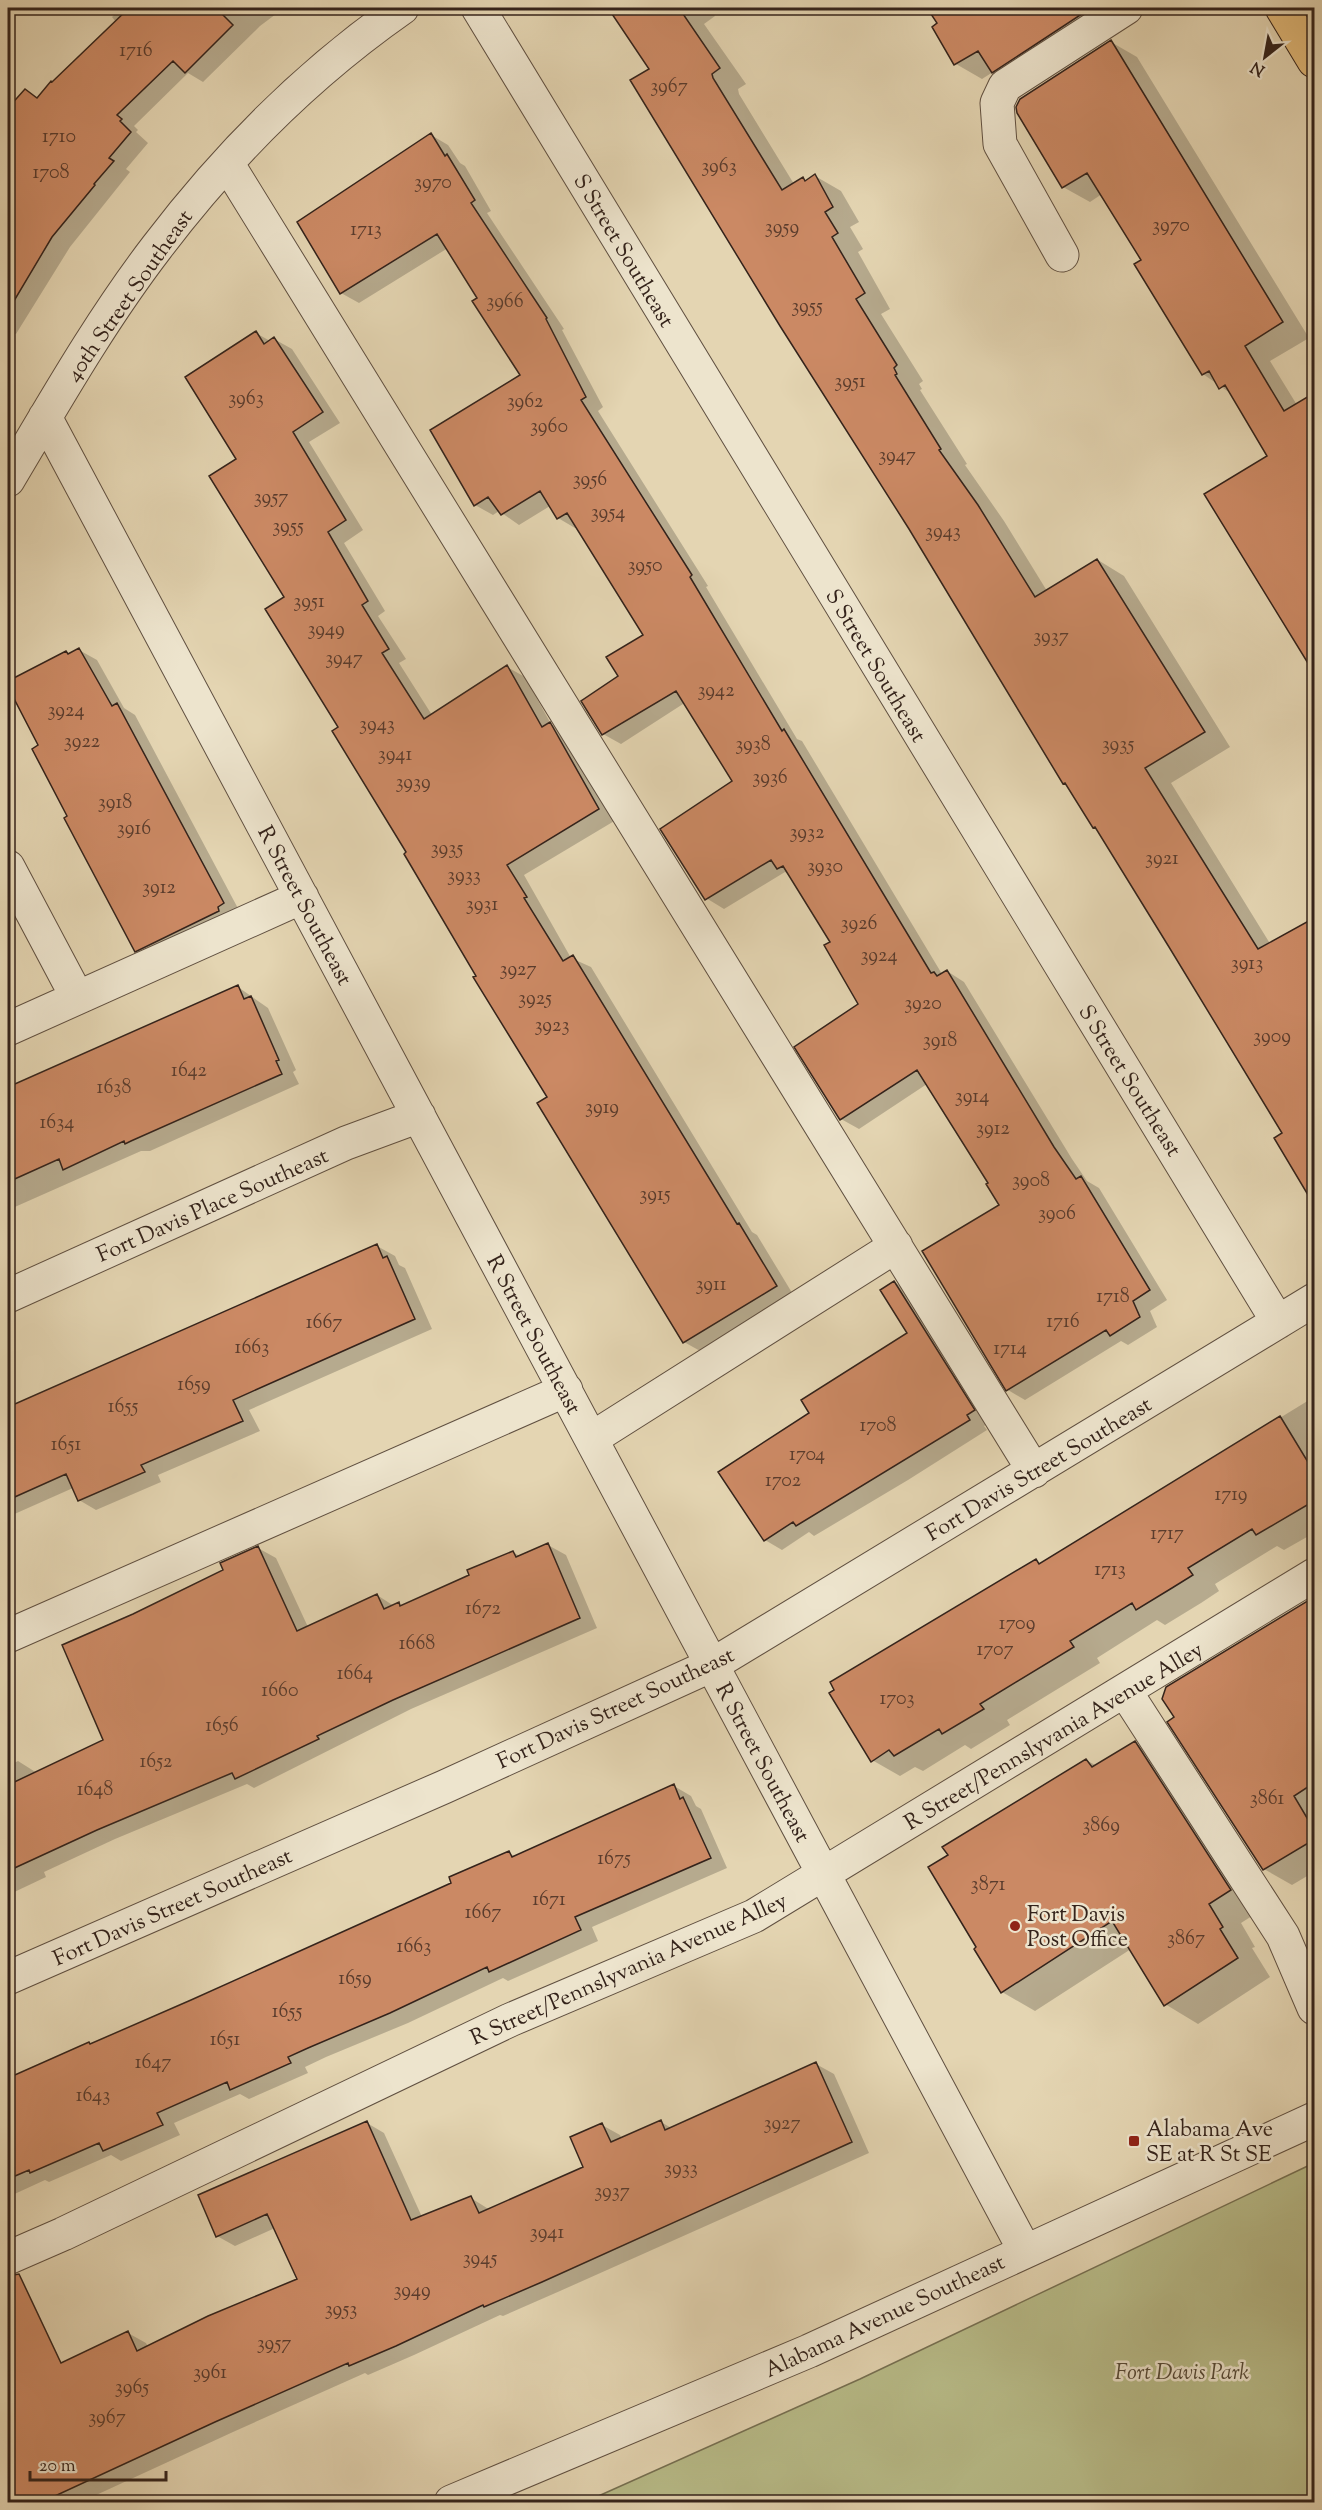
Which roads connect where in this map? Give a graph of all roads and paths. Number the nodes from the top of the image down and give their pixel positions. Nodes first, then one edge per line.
1 (402, 8) edge
2 (478, 8) edge
3 (1126, 8) edge
4 (1282, 8) edge
5 (1314, 61) edge
6 (227, 163) junction
7 (1062, 255) dead end
8 (45, 417) junction
9 (8, 480) edge
10 (8, 867) edge
11 (302, 897) junction
12 (77, 998) junction
13 (8, 1029) edge
14 (419, 1116) junction
15 (896, 1246) junction
16 (8, 1296) edge
17 (1314, 1300) edge
18 (1278, 1322) junction
19 (566, 1390) junction
20 (591, 1439) junction
21 (1034, 1471) junction
22 (1314, 1575) edge
23 (8, 1636) edge
24 (712, 1665) junction
25 (1125, 1691) junction
26 (825, 1875) junction
27 (8, 1978) edge
28 (1314, 2008) edge
29 (1314, 2119) edge
30 (1025, 2251) junction
31 (8, 2258) edge
32 (451, 2502) edge

1 - 6 street, 40th Street Southeast
2 - 18 street, S Street Southeast
3 - 7 street
4 - 5 highway
6 - 8 street, 40th Street Southeast
6 - 15 street
8 - 9 street, 40th Street Southeast
8 - 11 street, R Street Southeast
10 - 12 street
11 - 12 street
11 - 14 street, R Street Southeast
12 - 13 street
14 - 16 street, Fort Davis Place Southeast
14 - 19 street, R Street Southeast
15 - 20 street
15 - 21 street
17 - 18 street, Fort Davis Street Southeast
18 - 21 street, Fort Davis Street Southeast
19 - 20 street, R Street Southeast
19 - 23 street
20 - 24 street, R Street Southeast
21 - 24 street, Fort Davis Street Southeast
22 - 25 street, R Street/Pennslyvania Avenue Alley
24 - 26 street, R Street Southeast
24 - 27 street, Fort Davis Street Southeast
25 - 26 street, R Street/Pennslyvania Avenue Alley
25 - 28 street
26 - 30 street, R Street Southeast
26 - 31 street, R Street/Pennslyvania Avenue Alley
29 - 30 street, Alabama Avenue Southeast
30 - 32 street, Alabama Avenue Southeast

